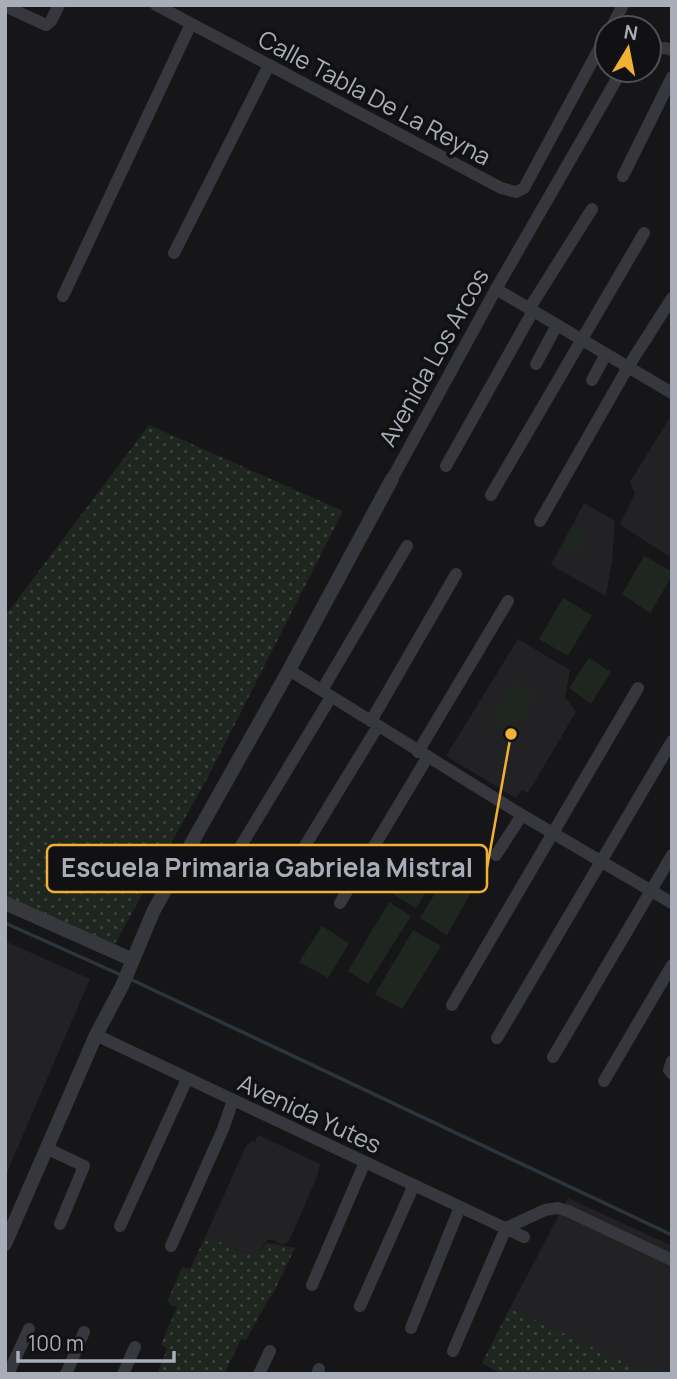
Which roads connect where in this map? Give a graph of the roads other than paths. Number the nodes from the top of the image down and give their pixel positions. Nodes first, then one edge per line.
1 (59, 5) edge
2 (156, 5) edge
3 (5, 6) edge
4 (191, 24) junction
5 (593, 61) edge
6 (269, 65) junction
7 (672, 77) edge
8 (614, 84) edge
9 (623, 176) dead end
10 (593, 209) dead end
11 (645, 233) dead end
12 (174, 253) dead end
13 (496, 289) junction
14 (63, 296) dead end
15 (672, 298) edge
16 (531, 310) junction
17 (557, 325) junction
18 (580, 339) junction
19 (606, 354) junction
20 (536, 364) dead end
21 (628, 367) junction
22 (592, 380) dead end
23 (672, 393) edge
24 (446, 466) dead end
25 (392, 479) joint
26 (491, 495) dead end
27 (540, 521) dead end
28 (407, 546) dead end
29 (456, 574) dead end
30 (508, 601) dead end
31 (289, 670) junction
32 (638, 688) dead end
33 (326, 693) junction
34 (375, 724) junction
35 (672, 741) edge
36 (422, 755) junction
37 (522, 816) junction
38 (552, 834) junction
39 (239, 849) dead end
40 (496, 855) dead end
41 (672, 855) edge
42 (601, 862) junction
43 (289, 872) dead end
44 (651, 891) junction
45 (5, 903) edge
46 (340, 903) dead end
47 (672, 903) edge
48 (131, 964) junction
49 (672, 965) edge
50 (452, 1005) dead end
51 (96, 1035) junction
52 (497, 1038) dead end
53 (554, 1057) dead end
54 (672, 1061) edge
55 (672, 1074) edge
56 (187, 1079) junction
57 (604, 1081) dead end
58 (233, 1100) junction
59 (46, 1148) junction
60 (365, 1162) junction
61 (414, 1185) junction
62 (460, 1207) junction
63 (60, 1224) dead end
64 (120, 1226) dead end
65 (506, 1228) junction
66 (524, 1237) dead end
67 (5, 1244) edge
68 (171, 1246) dead end
69 (672, 1260) edge
70 (312, 1285) dead end
71 (360, 1306) dead end
72 (411, 1328) dead end
73 (29, 1329) dead end
74 (84, 1332) dead end
75 (135, 1347) dead end
76 (453, 1351) dead end
77 (270, 1352) dead end
78 (8, 1374) edge
79 (66, 1374) edge
80 (123, 1374) edge
81 (259, 1374) edge

1 - 3 street
2 - 4 street, Calle Tabla De La Reyna
4 - 6 street, Calle Tabla De La Reyna
4 - 14 street
5 - 6 street, Calle Tabla De La Reyna
6 - 12 street
7 - 9 street
8 - 13 street, Avenida Los Arcos
10 - 16 street
11 - 18 street
13 - 16 street
13 - 25 street, Avenida Los Arcos
15 - 21 street
16 - 17 street
16 - 24 street
17 - 18 street
17 - 20 street
18 - 19 street
18 - 26 street
19 - 21 street
19 - 22 street
21 - 23 street
21 - 27 street
25 - 31 street, Avenida Los Arcos
28 - 33 street
29 - 34 street
30 - 36 street
31 - 33 street
31 - 48 street, Avenida Los Arcos
32 - 38 street
33 - 34 street
33 - 39 street
34 - 36 street
34 - 43 street
35 - 42 street
36 - 37 street
36 - 46 street
37 - 38 street
37 - 40 street
38 - 42 street
38 - 50 street
41 - 44 street
42 - 44 street
42 - 52 street
44 - 47 street
44 - 53 street
45 - 48 street
48 - 51 street, Avenida Los Arcos
49 - 57 street
51 - 56 street, Avenida Yutes
51 - 59 street, Avenida Los Arcos
54 - 55 street
56 - 58 street, Avenida Yutes
56 - 64 street
58 - 60 street, Avenida Yutes
58 - 68 street
59 - 63 street
59 - 67 street, Avenida Los Arcos
60 - 61 street, Avenida Yutes
60 - 70 street
61 - 62 street, Avenida Yutes
61 - 71 street
62 - 65 street, Avenida Yutes
62 - 72 street
65 - 66 street, Avenida Yutes
65 - 69 street
65 - 76 street
73 - 78 street
74 - 79 street
75 - 80 street
77 - 81 street

